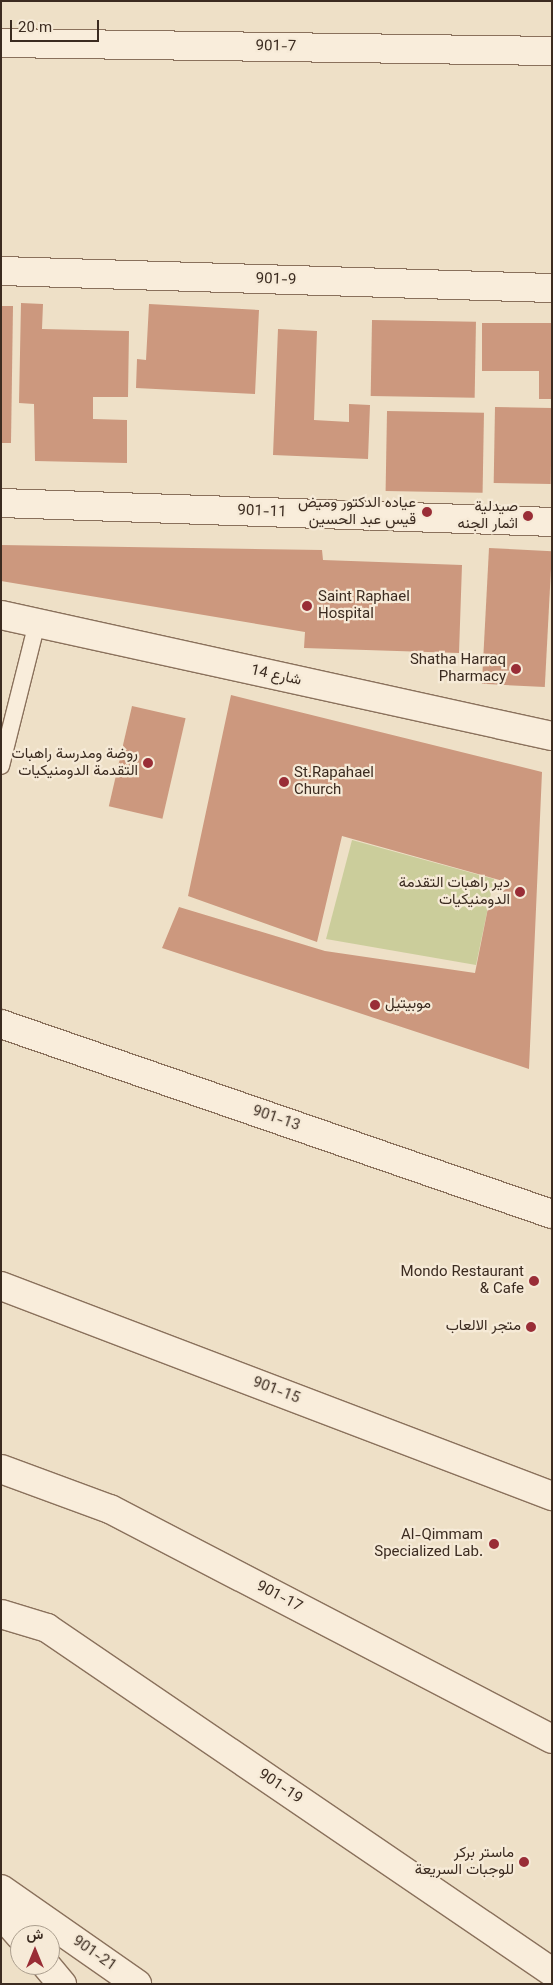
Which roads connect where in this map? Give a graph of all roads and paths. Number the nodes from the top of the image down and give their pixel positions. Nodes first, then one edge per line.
1 (1, 44) edge
2 (552, 51) edge
3 (1, 272) edge
4 (552, 288) edge
5 (1, 503) edge
6 (552, 522) edge
7 (1, 615) edge
8 (37, 623) junction
9 (552, 736) edge
10 (1, 766) edge
11 (1, 1024) edge
12 (552, 1214) edge
13 (1, 1286) edge
14 (1, 1469) edge
15 (552, 1496) edge
16 (1, 1614) edge
17 (552, 1739) edge
18 (1, 1889) edge
19 (1, 1914) edge
20 (10, 1925) edge
21 (552, 1972) edge
22 (137, 1984) edge

1 - 2 street, 901-7
3 - 4 street, 901-9
5 - 6 street, 901-11
7 - 8 street, شارع 14
8 - 9 street, شارع 14
8 - 10 lane
11 - 12 street, 901-13
13 - 15 street, 901-15
14 - 17 street, 901-17
16 - 21 street, 901-19
18 - 22 street, 901-21
19 - 20 street

